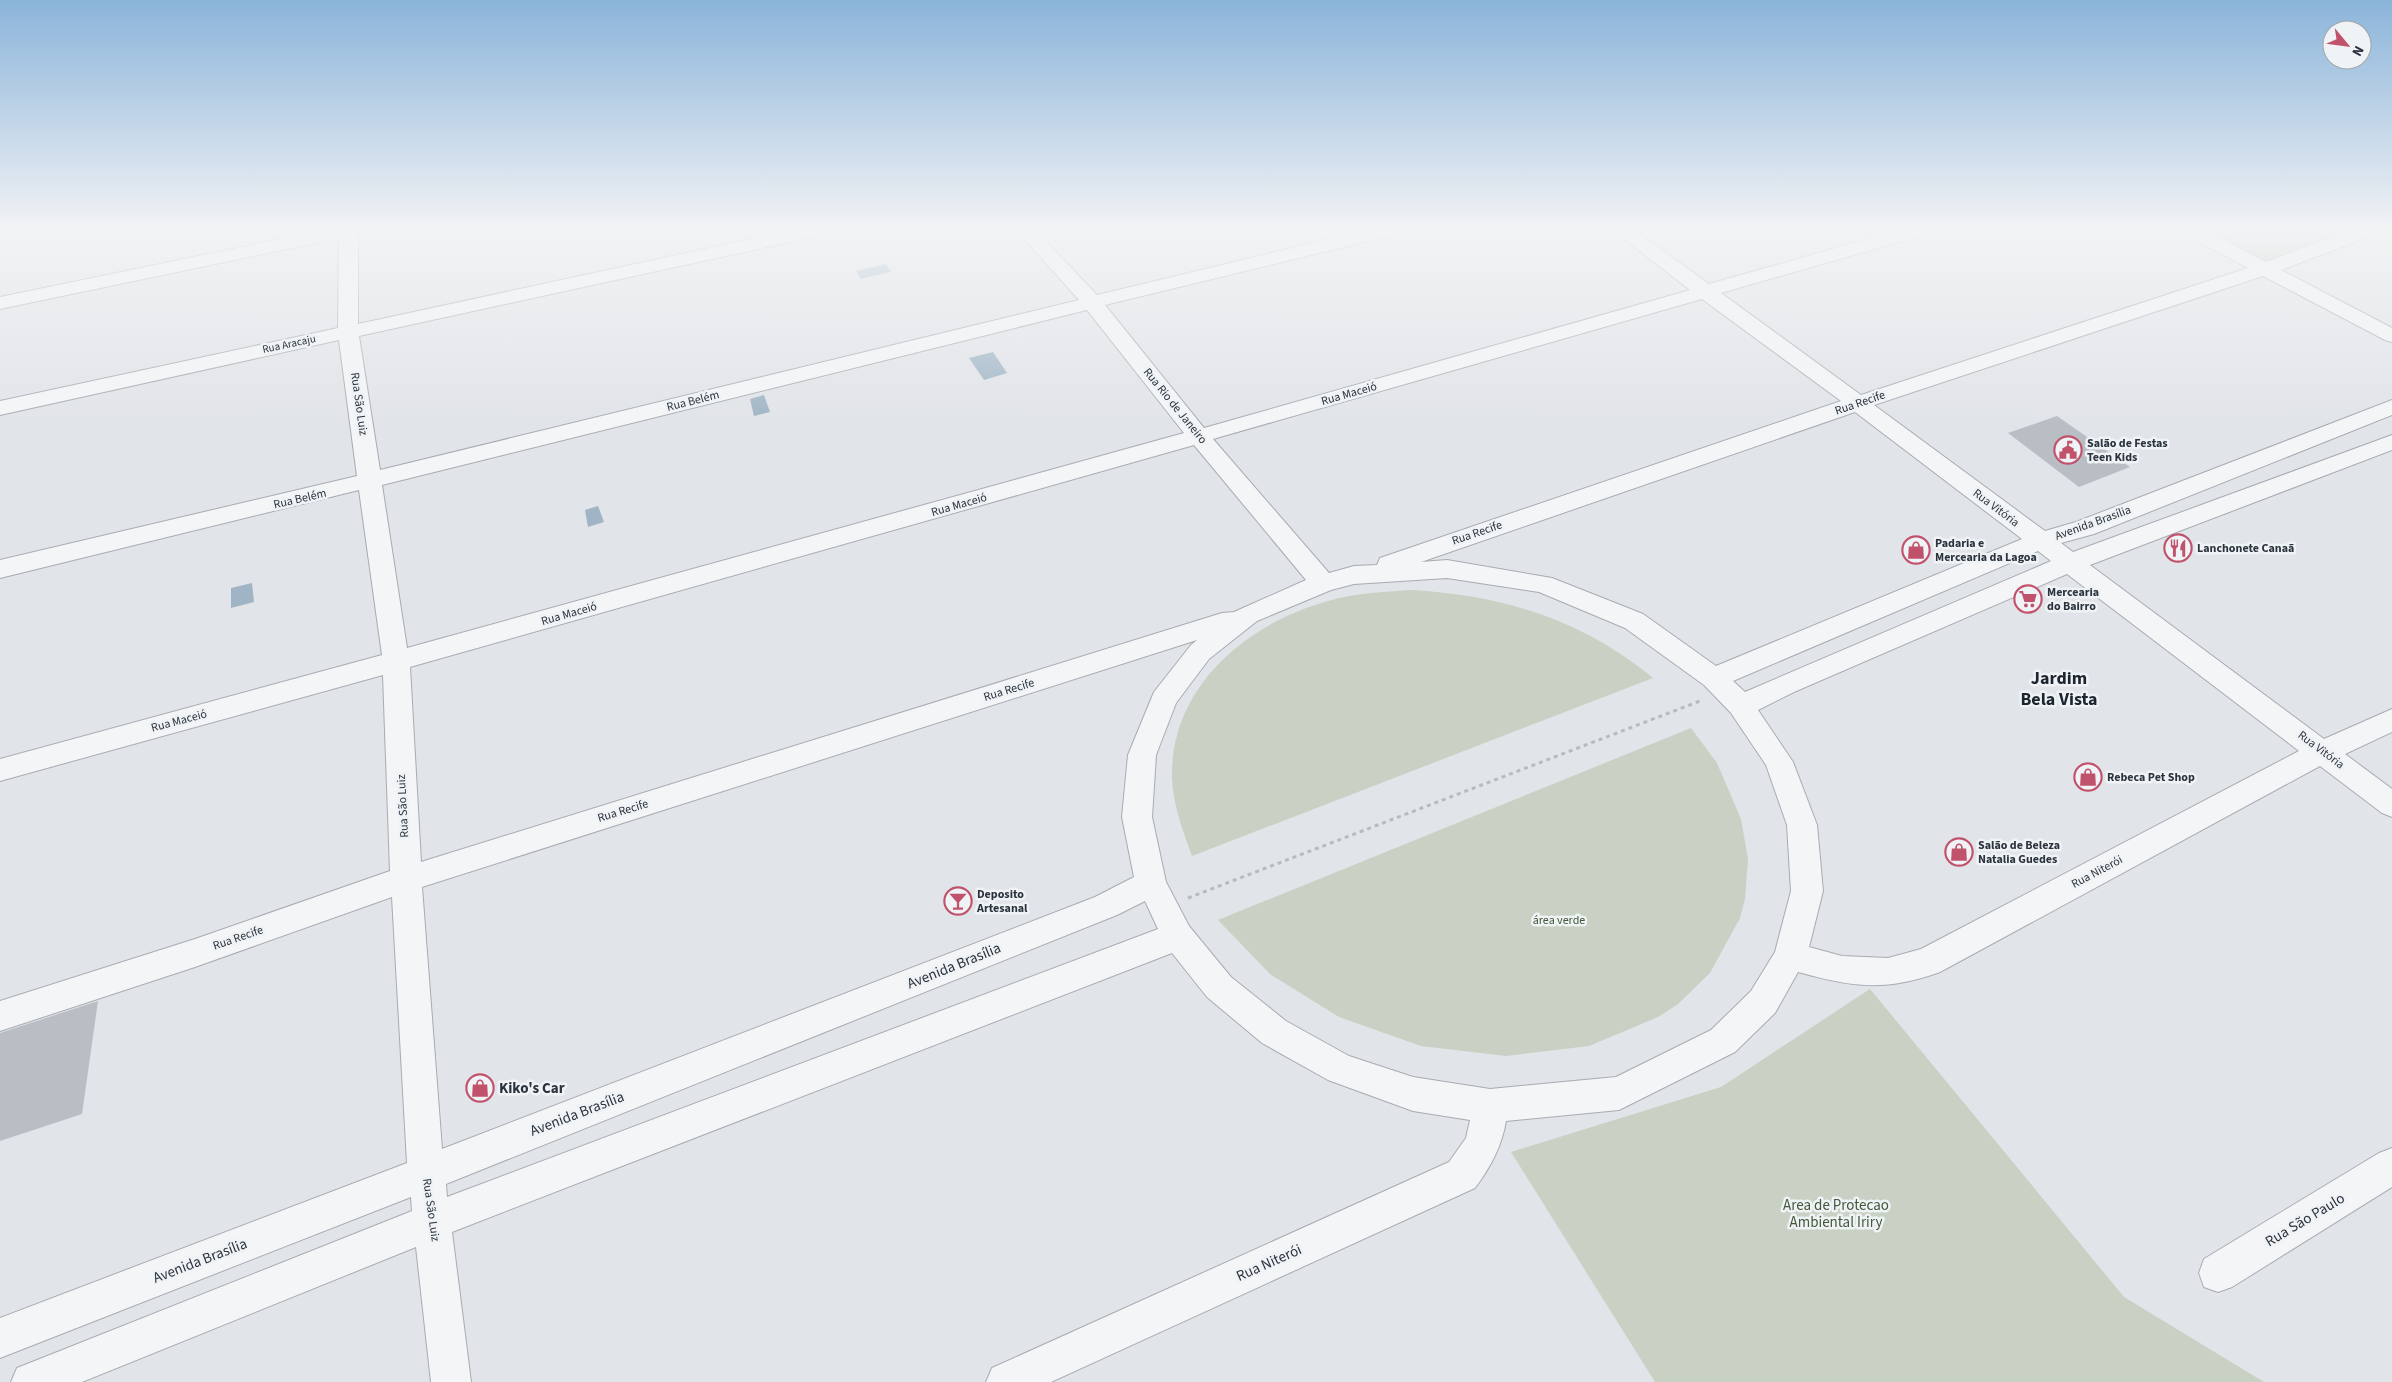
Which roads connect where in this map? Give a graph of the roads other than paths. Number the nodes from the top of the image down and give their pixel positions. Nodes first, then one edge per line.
1 (36, 295) edge
2 (348, 295) edge
3 (513, 295) edge
4 (1086, 295) edge
5 (1119, 295) edge
6 (1694, 295) edge
7 (1711, 295) edge
8 (2185, 295) edge
9 (2316, 295) edge
10 (1092, 302) junction
11 (0, 303) edge
12 (348, 331) junction
13 (2392, 336) edge
14 (1858, 403) junction
15 (2392, 407) edge
16 (0, 408) edge
17 (1199, 438) junction
18 (2392, 442) edge
19 (370, 482) junction
20 (2040, 541) junction
21 (2069, 563) junction
22 (0, 569) edge
23 (1354, 575) junction
24 (1323, 583) junction
25 (1248, 615) junction
26 (396, 662) junction
27 (1727, 692) junction
28 (2392, 720) edge
29 (2324, 751) junction
30 (0, 770) edge
31 (2392, 804) edge
32 (406, 879) junction
33 (1164, 909) junction
34 (1790, 956) junction
35 (0, 1016) edge
36 (1490, 1106) junction
37 (2392, 1166) edge
38 (426, 1172) junction
39 (433, 1221) junction
40 (2218, 1273) dead end
41 (0, 1338) edge
42 (31, 1382) edge
43 (451, 1382) edge
44 (1006, 1382) edge

1 - 11 street
2 - 12 street, Rua São Luiz
3 - 12 street, Rua Aracaju
4 - 10 street, Rua Rio de Janeiro
5 - 10 street, Rua Belém
6 - 17 street, Rua Maceió
7 - 14 street, Rua Vitória
8 - 14 street, Rua Recife
9 - 13 street
10 - 17 street, Rua Rio de Janeiro
10 - 19 street, Rua Belém
12 - 16 street, Rua Aracaju
12 - 19 street, Rua São Luiz
14 - 20 street, Rua Vitória
14 - 23 street, Rua Recife
15 - 20 street, Avenida Brasília
17 - 24 street, Rua Rio de Janeiro
17 - 26 street, Rua Maceió
18 - 21 street
19 - 22 street, Rua Belém
19 - 26 street, Rua São Luiz
20 - 21 street, Rua Vitória
20 - 27 street, Avenida Brasília
21 - 27 street
21 - 29 street, Rua Vitória
23 - 24 street
23 - 27 street
24 - 25 street
25 - 32 street, Rua Recife
25 - 33 street
26 - 30 street, Rua Maceió
26 - 32 street, Rua São Luiz
27 - 34 street
28 - 29 street, Rua Niterói
29 - 31 street, Rua Vitória
29 - 34 street, Rua Niterói
32 - 35 street, Rua Recife
32 - 38 street, Rua São Luiz
33 - 36 street
33 - 38 street, Avenida Brasília
33 - 39 street
34 - 36 street
36 - 44 street, Rua Niterói
37 - 40 street, Rua São Paulo
38 - 39 street, Rua São Luiz
38 - 41 street, Avenida Brasília
39 - 42 street
39 - 43 street, Rua São Luiz

